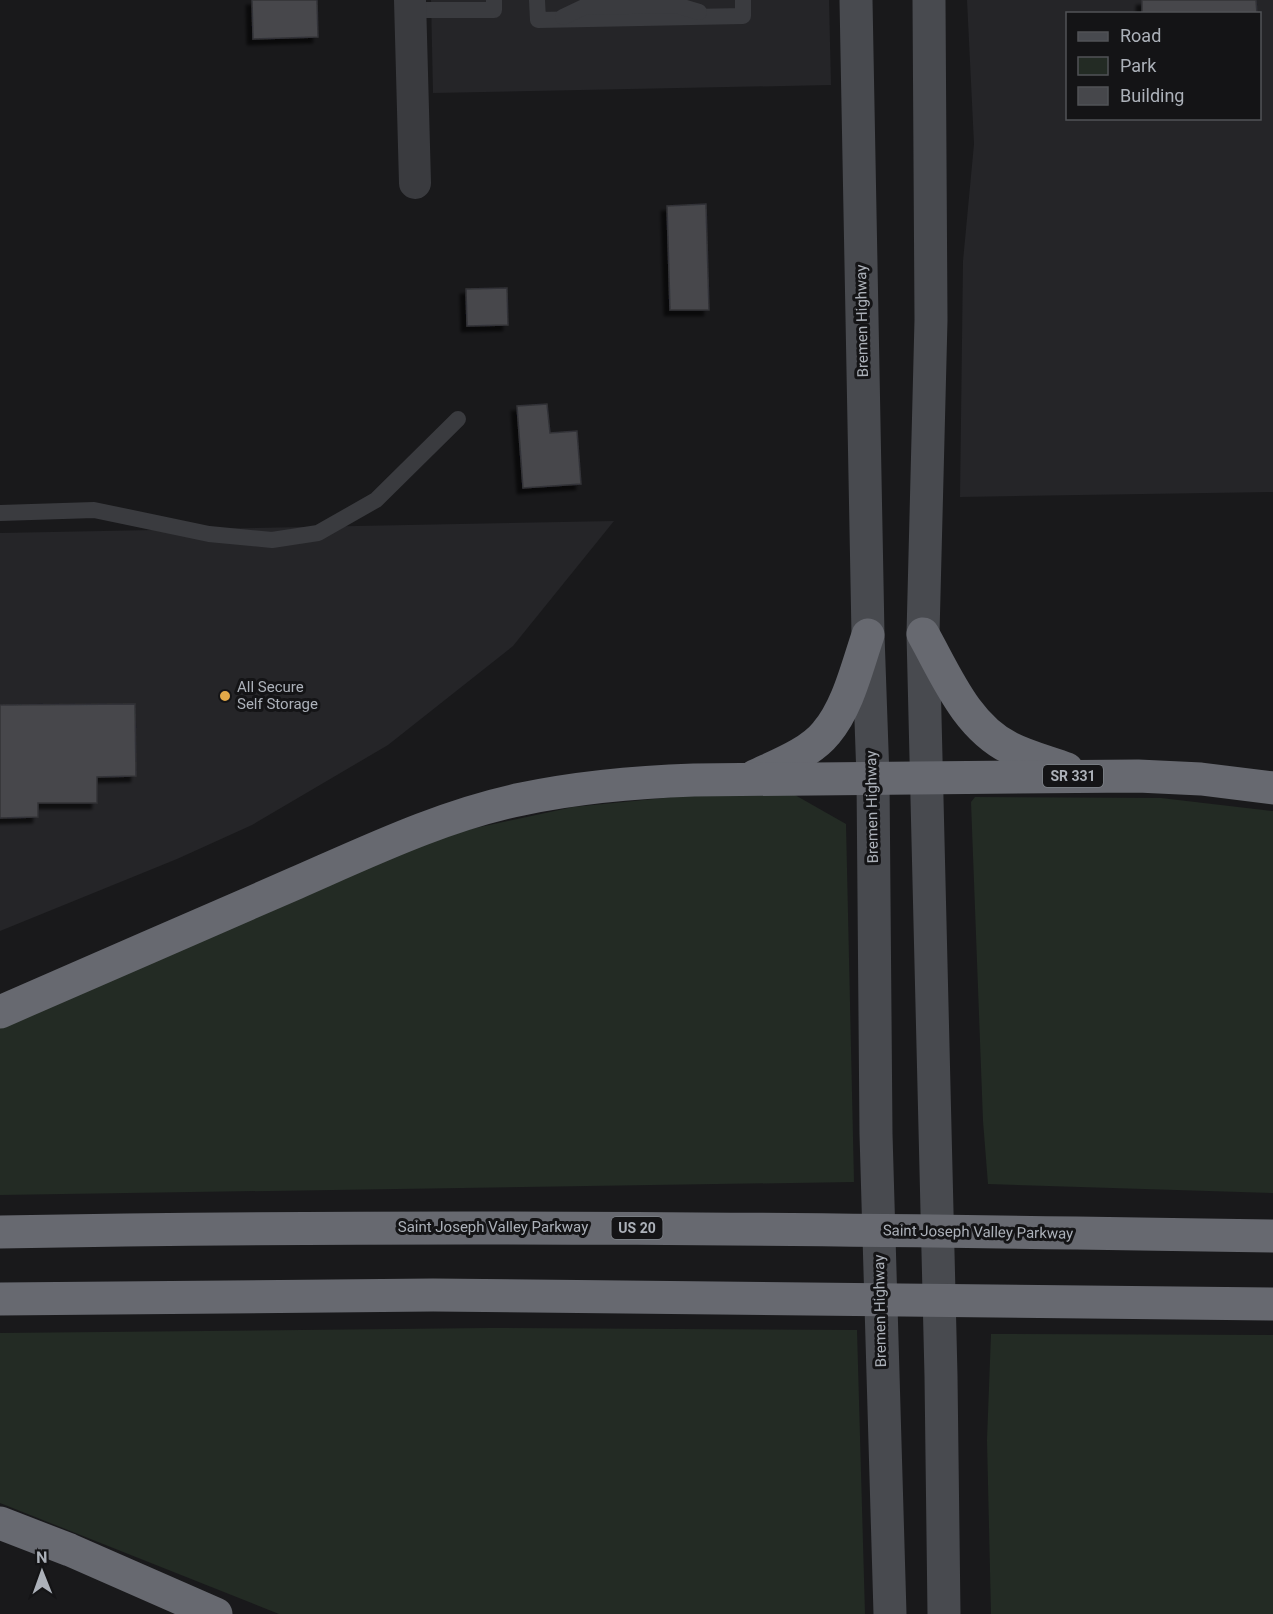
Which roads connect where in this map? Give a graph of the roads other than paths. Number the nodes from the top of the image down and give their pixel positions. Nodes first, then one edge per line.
1 (494, 0) edge
2 (537, 0) edge
3 (743, 0) edge
4 (856, 0) edge
5 (929, 0) edge
6 (411, 5) edge
7 (415, 183) dead end
8 (458, 419) dead end
9 (0, 513) edge
10 (923, 634) junction
11 (868, 635) junction
12 (1086, 776) junction
13 (873, 778) junction
14 (927, 778) junction
15 (747, 780) junction
16 (1273, 788) edge
17 (0, 1012) edge
18 (0, 1232) edge
19 (1273, 1236) edge
20 (0, 1299) edge
21 (1273, 1304) edge
22 (0, 1523) edge
23 (216, 1614) edge
24 (890, 1614) edge
25 (944, 1614) edge

1 - 6 lane
2 - 3 lane
4 - 11 main road, Bremen Highway
5 - 10 main road
6 - 7 street
8 - 9 lane
10 - 12 highway
10 - 14 main road
11 - 13 main road, Bremen Highway
11 - 15 highway
12 - 14 highway, SR 331
12 - 16 highway, SR 331
13 - 14 highway, SR 331
13 - 15 highway
13 - 24 main road, Bremen Highway
14 - 25 main road
15 - 17 highway
18 - 19 highway, Saint Joseph Valley Parkway / US 20
20 - 21 highway
22 - 23 highway

